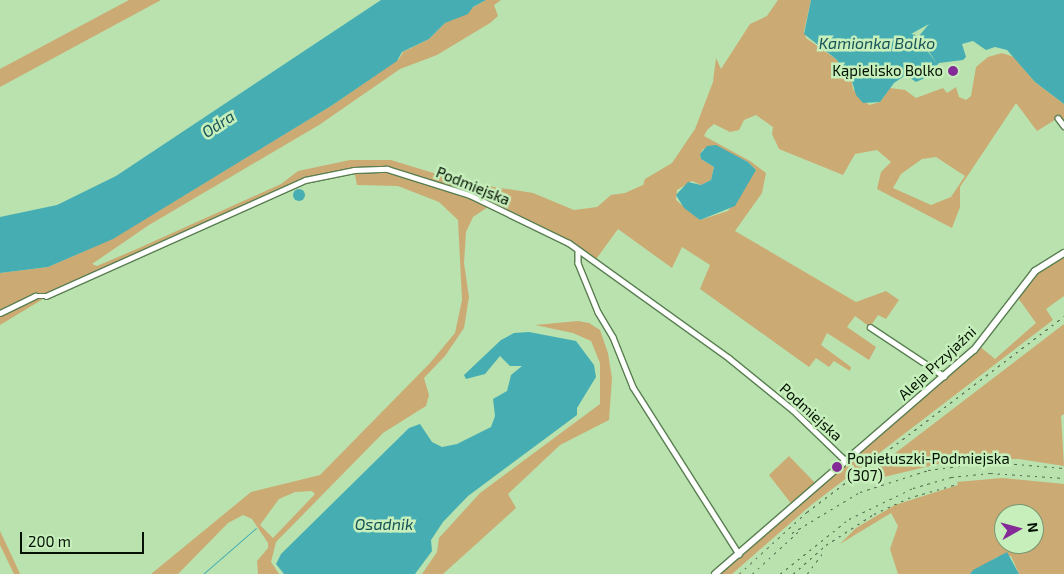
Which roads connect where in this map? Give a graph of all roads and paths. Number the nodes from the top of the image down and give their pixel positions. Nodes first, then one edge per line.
1 (1058, 118) dead end
2 (1064, 126) edge
3 (578, 250) junction
4 (1064, 253) edge
5 (0, 313) edge
6 (870, 327) dead end
7 (944, 376) junction
8 (844, 463) junction
9 (739, 554) junction
10 (716, 574) edge

1 - 2 street
3 - 5 street, Podmiejska
3 - 8 street, Podmiejska
3 - 9 street
4 - 7 main road, Aleja Przyjaźni
6 - 7 street
7 - 8 main road, Aleja Przyjaźni
8 - 9 main road, Aleja Przyjaźni
9 - 10 main road, Aleja Przyjaźni

